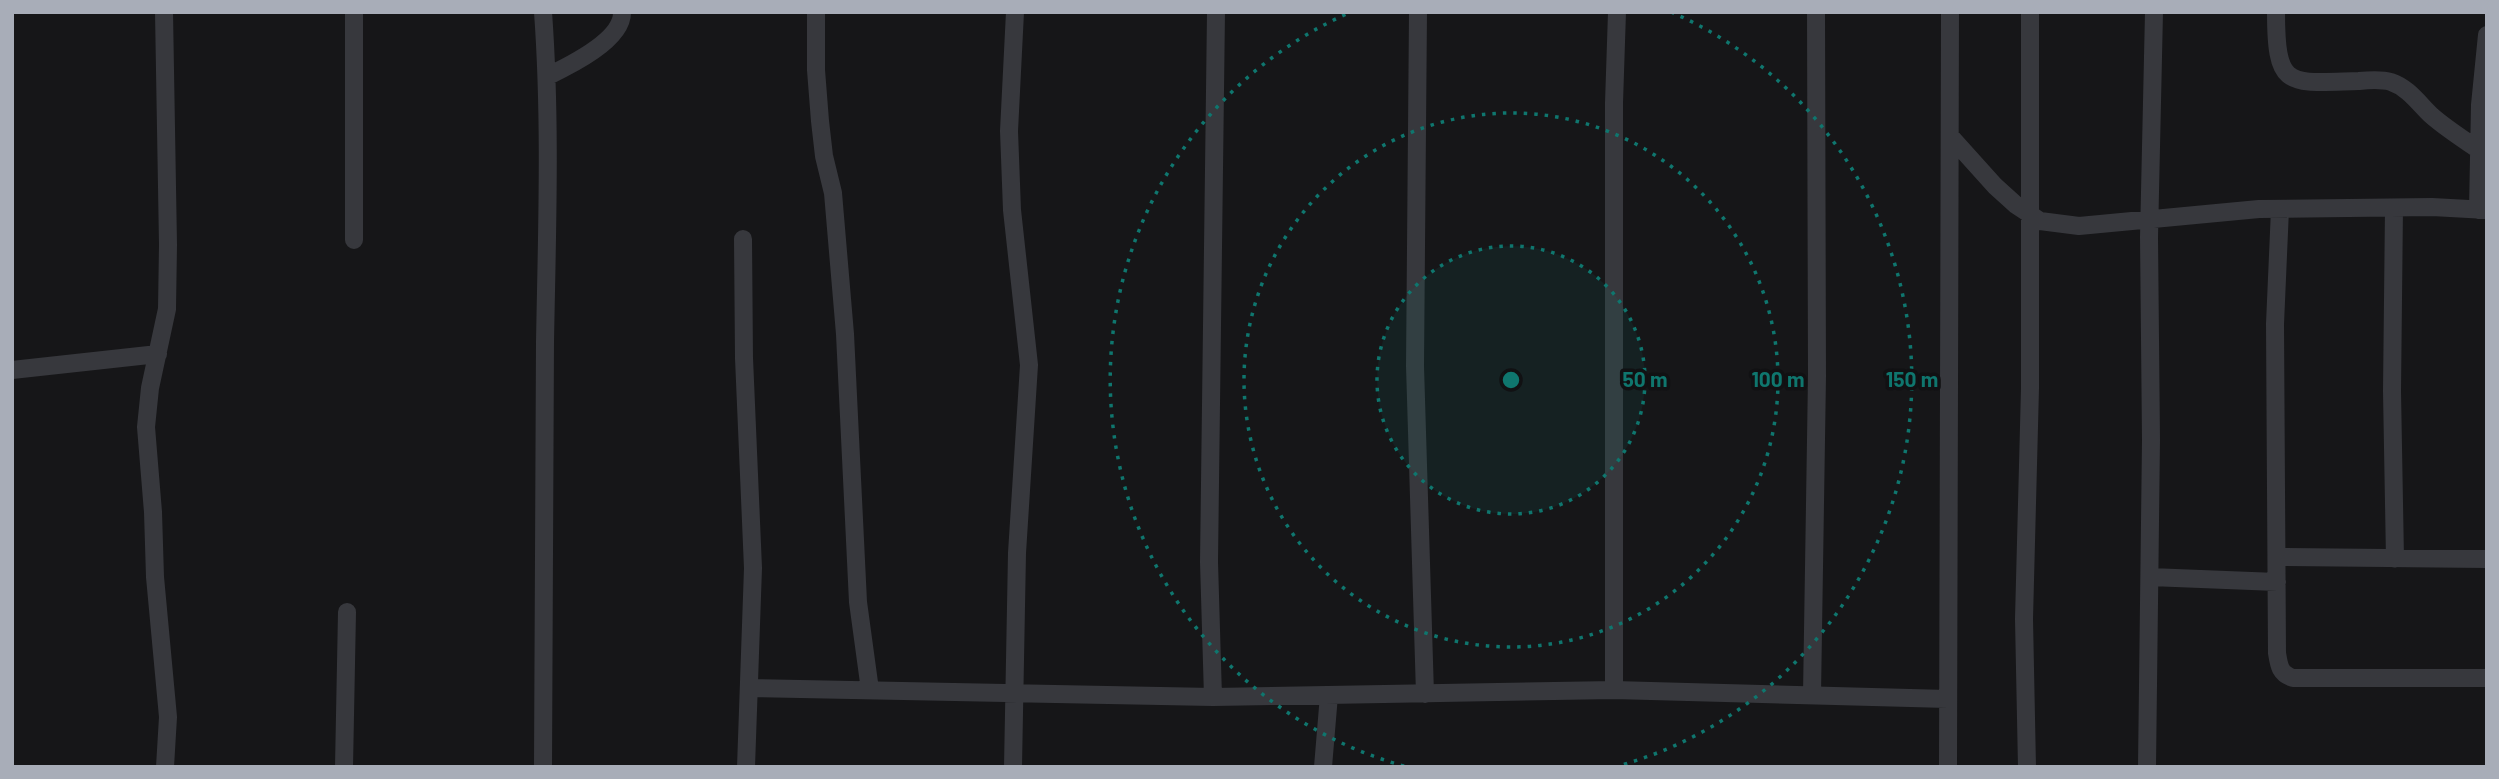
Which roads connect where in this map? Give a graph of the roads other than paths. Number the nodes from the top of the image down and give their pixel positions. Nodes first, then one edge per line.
1 (164, 12) edge
2 (354, 12) edge
3 (543, 12) edge
4 (622, 12) edge
5 (816, 12) edge
6 (1015, 12) edge
7 (1216, 12) edge
8 (1418, 12) edge
9 (1617, 12) edge
10 (1816, 12) edge
11 (1950, 12) edge
12 (2030, 12) edge
13 (2154, 12) edge
14 (2276, 12) edge
15 (2487, 35) edge
16 (548, 76) junction
17 (1950, 136) junction
18 (2479, 150) junction
19 (2394, 208) junction
20 (2280, 209) junction
21 (2482, 210) edge
22 (2029, 214) junction
23 (2150, 218) junction
24 (743, 239) dead end
25 (354, 240) dead end
26 (158, 354) junction
27 (12, 370) edge
28 (2277, 557) junction
29 (2395, 559) junction
30 (2487, 559) edge
31 (2150, 577) junction
32 (2277, 582) junction
33 (347, 612) dead end
34 (2487, 678) edge
35 (749, 688) junction
36 (870, 690) junction
37 (1614, 690) junction
38 (1015, 693) junction
39 (1425, 694) junction
40 (1329, 695) junction
41 (1812, 695) junction
42 (1213, 697) junction
43 (1948, 699) junction
44 (165, 767) edge
45 (344, 767) edge
46 (543, 767) edge
47 (746, 767) edge
48 (1013, 767) edge
49 (1322, 767) edge
50 (1948, 767) edge
51 (2027, 767) edge
52 (2147, 767) edge

1 - 26 street
2 - 25 street
3 - 16 street
4 - 16 street
5 - 36 street
6 - 38 street
7 - 42 street
8 - 39 street
9 - 37 street
10 - 41 street
11 - 17 street
12 - 22 street
13 - 23 street
14 - 18 street
15 - 18 street
16 - 46 street
17 - 22 street
17 - 43 street
18 - 21 street
19 - 20 street
19 - 21 street
19 - 29 street
20 - 23 street
20 - 28 street
22 - 23 street
22 - 51 street
23 - 31 street
24 - 35 street
26 - 27 street
26 - 44 street
28 - 29 street
28 - 32 street
29 - 30 street
31 - 32 street
31 - 52 street
32 - 34 street
33 - 45 street
35 - 36 street
35 - 47 street
36 - 38 street
37 - 39 street
37 - 41 street
38 - 42 street
38 - 48 street
39 - 40 street
40 - 42 street
40 - 49 street
41 - 43 street
43 - 50 street

